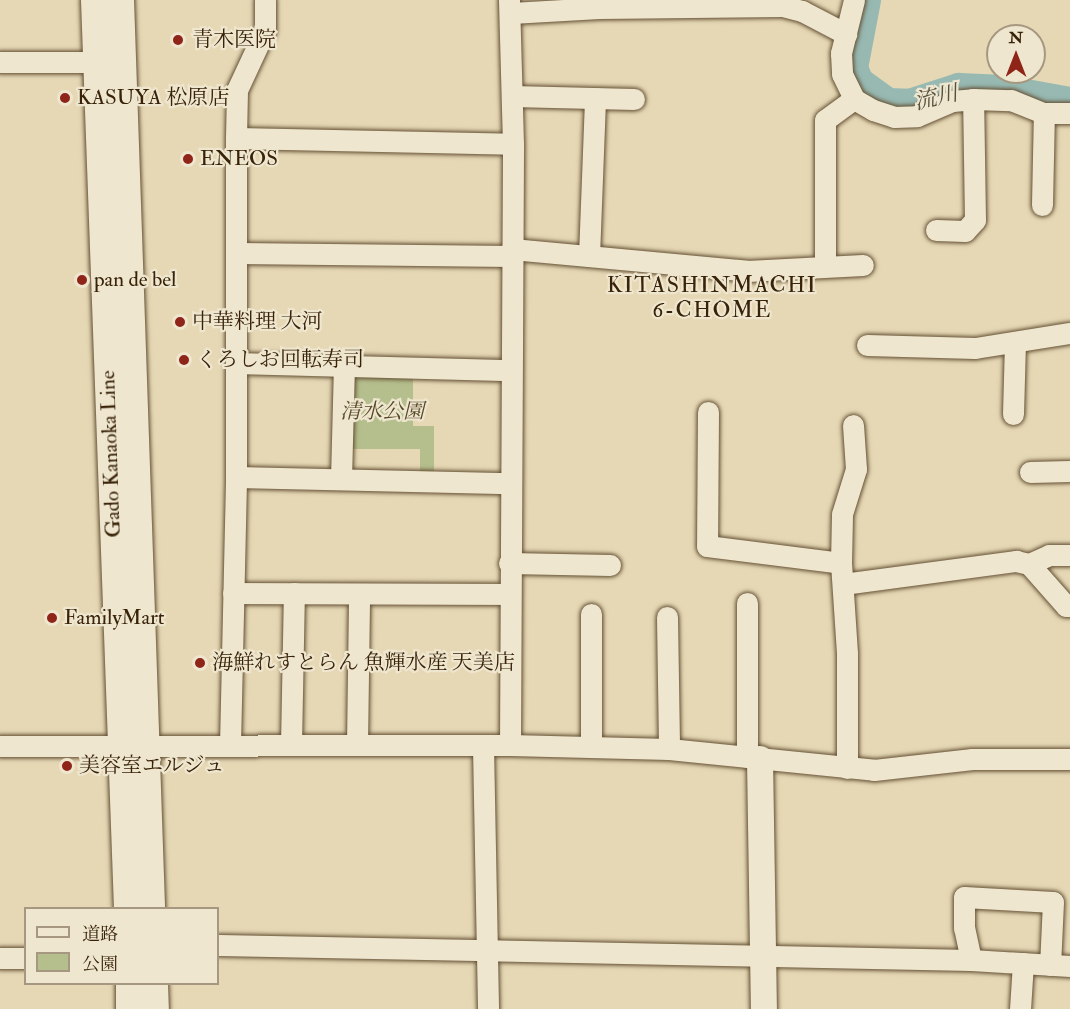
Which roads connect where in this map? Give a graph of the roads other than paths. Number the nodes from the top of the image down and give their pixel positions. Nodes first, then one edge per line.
1 (95, 0) edge
2 (120, 0) edge
3 (265, 0) edge
4 (854, 0) edge
5 (510, 7) edge
6 (846, 34) junction
7 (0, 62) edge
8 (98, 62) junction
9 (512, 96) junction
10 (595, 98) junction
11 (634, 99) dead end
12 (854, 99) junction
13 (973, 99) junction
14 (1044, 112) junction
15 (1070, 113) edge
16 (236, 138) junction
17 (513, 144) junction
18 (1042, 205) dead end
19 (936, 230) dead end
20 (512, 252) junction
21 (236, 253) junction
22 (589, 256) junction
23 (825, 259) dead end
24 (863, 265) dead end
25 (1070, 333) edge
26 (1016, 342) junction
27 (867, 345) dead end
28 (236, 363) junction
29 (344, 366) junction
30 (511, 370) junction
31 (708, 412) dead end
32 (1012, 414) dead end
33 (853, 425) dead end
34 (1070, 471) edge
35 (1030, 472) dead end
36 (236, 477) junction
37 (341, 479) junction
38 (510, 483) junction
39 (1070, 555) edge
40 (509, 563) junction
41 (1029, 564) junction
42 (610, 566) dead end
43 (842, 573) junction
44 (233, 593) junction
45 (294, 593) junction
46 (359, 594) junction
47 (508, 594) junction
48 (747, 603) dead end
49 (1070, 606) edge
50 (591, 614) dead end
51 (667, 617) dead end
52 (291, 744) junction
53 (357, 744) junction
54 (230, 745) junction
55 (0, 746) edge
56 (133, 746) junction
57 (483, 746) junction
58 (510, 746) junction
59 (591, 747) junction
60 (669, 749) junction
61 (753, 758) junction
62 (1070, 759) edge
63 (847, 768) junction
64 (128, 907) edge
65 (151, 907) edge
66 (219, 945) edge
67 (486, 949) junction
68 (0, 958) edge
69 (24, 958) edge
70 (762, 959) junction
71 (971, 960) junction
72 (1023, 963) junction
73 (1060, 966) edge
74 (130, 985) edge
75 (154, 985) edge
76 (130, 1009) edge
77 (155, 1009) edge
78 (488, 1009) edge
79 (764, 1009) edge
80 (1020, 1009) edge

1 - 8 main road, Gado Kanaoka Line
2 - 56 main road, Gado Kanaoka Line
3 - 16 street
4 - 6 street
5 - 6 street
5 - 9 street
6 - 12 street
7 - 8 street
8 - 56 main road, Gado Kanaoka Line
9 - 10 street
9 - 17 street
10 - 11 street
10 - 22 street
12 - 13 street
12 - 23 street
13 - 14 street
13 - 19 street
14 - 15 street
14 - 18 street
16 - 17 street
16 - 21 street
17 - 20 street
20 - 21 street
20 - 22 street
20 - 30 street
21 - 28 street
22 - 24 street
25 - 26 street
26 - 27 street
26 - 32 street
28 - 29 street
28 - 36 street
29 - 30 street
29 - 37 street
30 - 38 street
31 - 43 street
33 - 43 street
34 - 35 street
36 - 37 street
36 - 44 street
37 - 38 street
38 - 40 street
39 - 41 street
40 - 42 street
40 - 47 street
41 - 43 street
41 - 49 street
43 - 63 street
44 - 45 street
44 - 54 street
45 - 46 street
45 - 52 street
46 - 47 street
46 - 53 street
47 - 58 street
48 - 61 street
50 - 59 street
51 - 60 street
52 - 53 street
52 - 54 street
53 - 57 street
54 - 56 street
55 - 56 street
56 - 64 main road, Gado Kanaoka Line
56 - 65 main road, Gado Kanaoka Line
57 - 58 street
57 - 67 street
58 - 59 street
59 - 60 street
60 - 61 street
61 - 63 street
61 - 70 street
62 - 63 street
66 - 67 street
67 - 70 street
67 - 78 street
68 - 69 street
70 - 71 street
70 - 79 street
71 - 72 street
71 - 73 street
72 - 73 street
72 - 80 street
74 - 76 main road
75 - 77 main road

